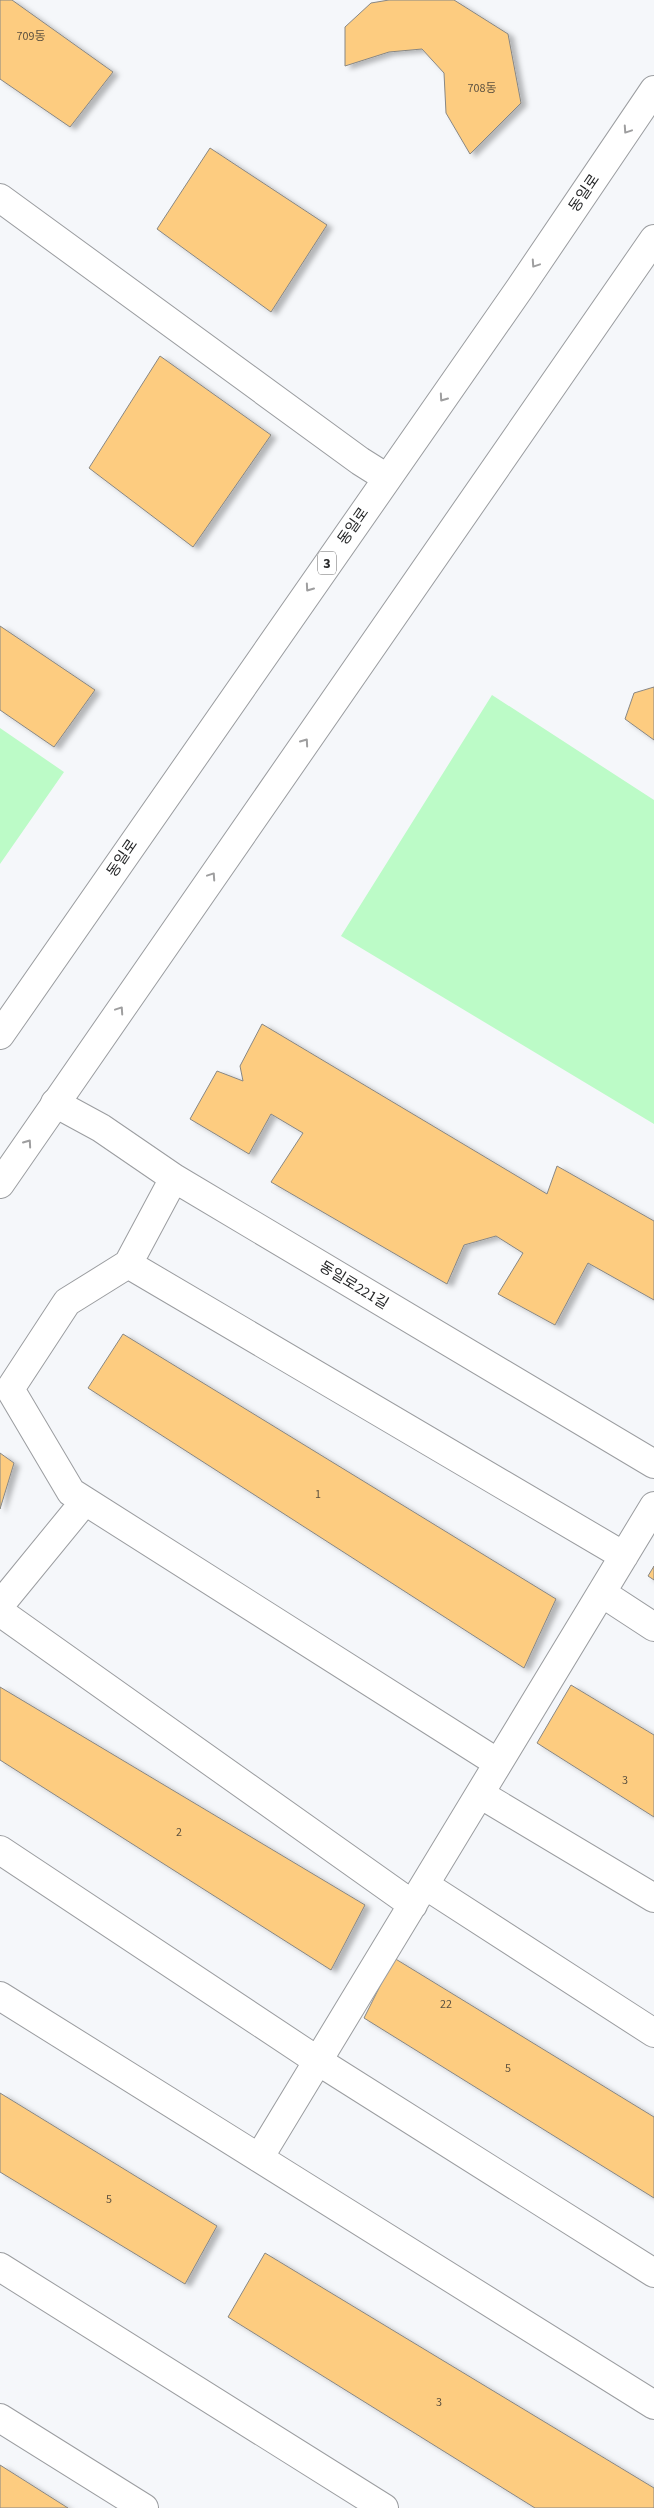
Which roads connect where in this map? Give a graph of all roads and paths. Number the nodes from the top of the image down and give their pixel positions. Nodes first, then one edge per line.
1 (654, 90) edge
2 (0, 198) edge
3 (654, 239) edge
4 (387, 478) junction
5 (0, 1035) edge
6 (55, 1104) junction
7 (174, 1178) junction
8 (0, 1184) edge
9 (128, 1264) junction
10 (654, 1464) edge
11 (85, 1500) junction
12 (654, 1506) edge
13 (624, 1556) junction
14 (602, 1593) junction
15 (0, 1605) edge
16 (0, 1612) edge
17 (654, 1627) edge
18 (498, 1763) junction
19 (480, 1794) junction
20 (0, 1850) edge
21 (419, 1895) junction
22 (654, 1898) edge
23 (0, 1996) edge
24 (654, 2033) edge
25 (318, 2061) junction
26 (259, 2158) junction
27 (0, 2267) edge
28 (654, 2273) edge
29 (654, 2405) edge
30 (0, 2418) edge
31 (144, 2508) edge
32 (384, 2508) edge

1 -> 4 main road, 동일로 / 3
2 - 4 main road
6 -> 3 main road
4 -> 5 main road, 동일로 / 3
6 - 7 main road, 동일로221길
8 -> 6 main road
7 - 9 main road
7 - 10 main road, 동일로221길
9 - 11 main road
9 - 13 main road
11 - 15 main road
11 - 18 main road
12 - 13 main road
13 - 14 main road
14 - 17 main road
14 - 18 main road
16 - 21 main road
18 - 19 main road
19 - 21 main road
19 - 22 main road
20 - 25 main road
21 - 24 main road
21 - 25 main road
23 - 26 main road
25 - 26 main road
25 - 28 main road
26 - 29 main road
27 - 32 main road
30 - 31 main road

